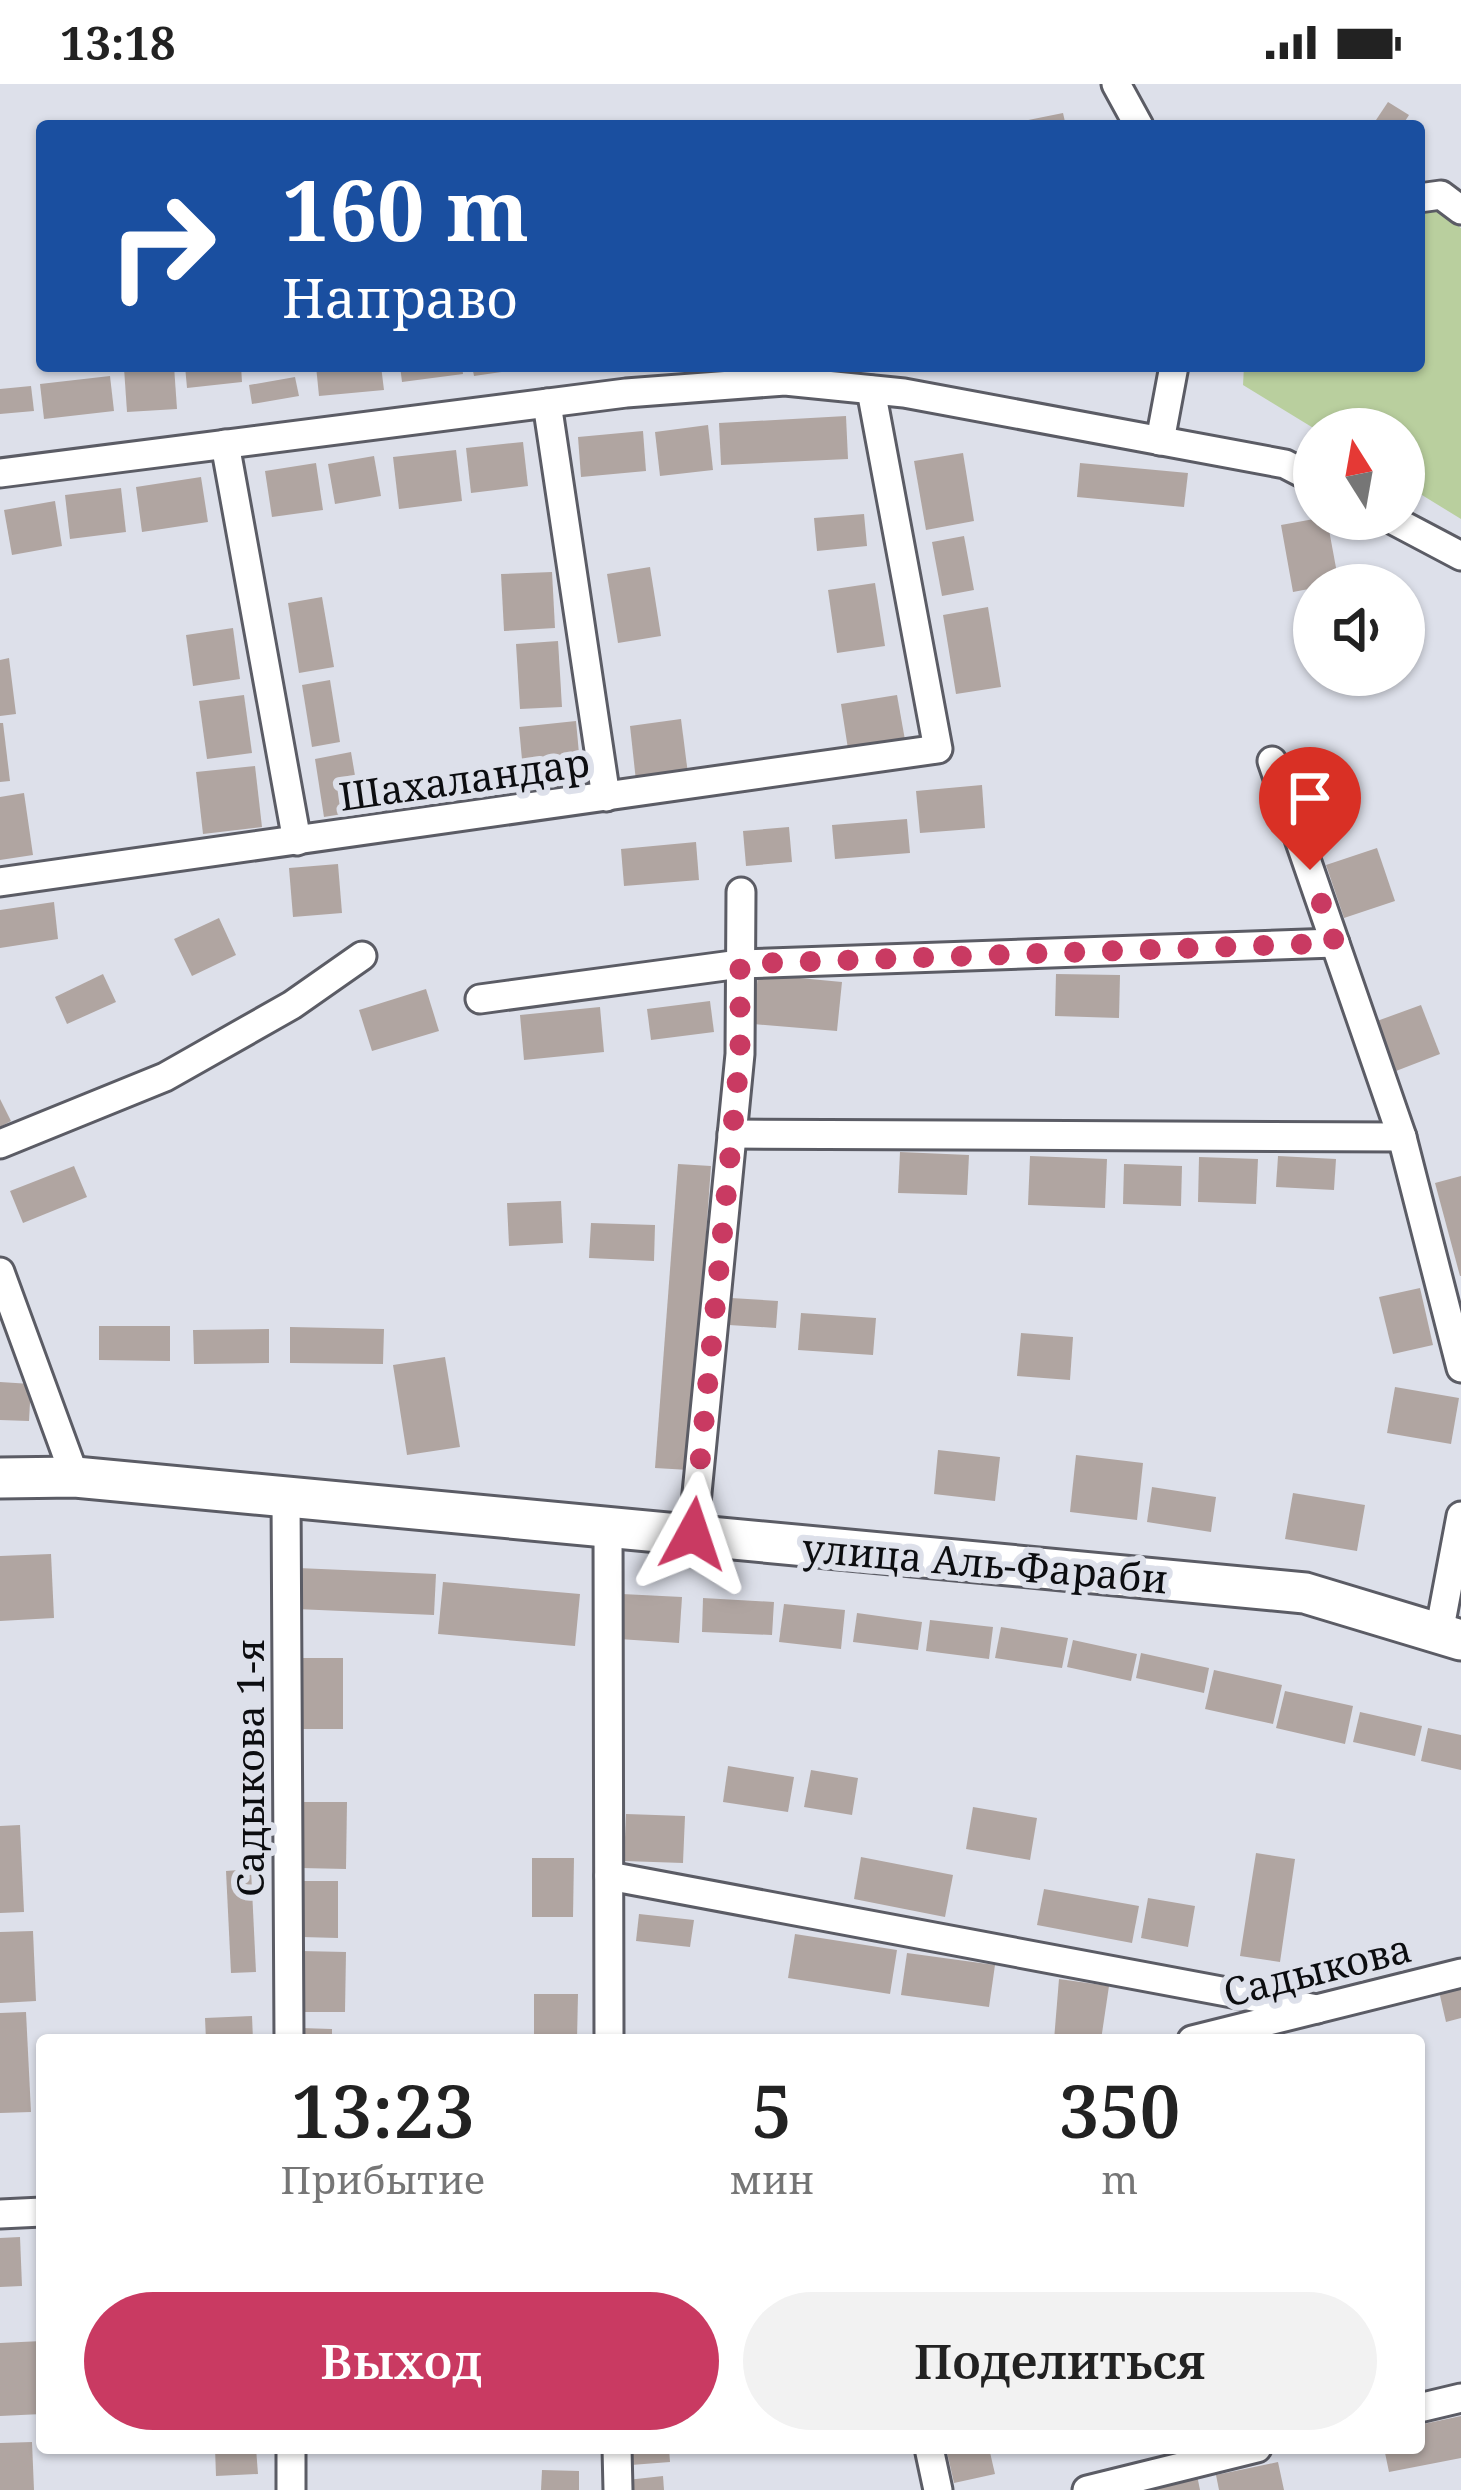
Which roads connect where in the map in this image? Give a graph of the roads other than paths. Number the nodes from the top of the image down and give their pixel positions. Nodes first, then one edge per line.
1 (1116, 84) edge
2 (1136, 120) edge
3 (1425, 197) edge
4 (1461, 210) edge
5 (1173, 372) edge
6 (871, 390) junction
7 (547, 403) junction
8 (1160, 441) junction
9 (225, 444) junction
10 (1293, 468) edge
11 (0, 473) edge
12 (1425, 537) edge
13 (1461, 556) edge
14 (1273, 761) dead end
15 (605, 797) junction
16 (297, 841) junction
17 (0, 882) edge
18 (740, 892) dead end
19 (1335, 943) junction
20 (362, 956) dead end
21 (740, 964) junction
22 (480, 999) dead end
23 (732, 1134) junction
24 (1402, 1137) junction
25 (0, 1144) edge
26 (0, 1272) edge
27 (1461, 1368) edge
28 (75, 1477) junction
29 (0, 1478) edge
30 (286, 1496) junction
31 (1461, 1516) edge
32 (608, 1526) junction
33 (693, 1534) junction
34 (1450, 1636) edge
35 (609, 1876) junction
36 (1461, 1973) edge
37 (1317, 2009) junction
38 (289, 2034) edge
39 (609, 2034) edge
40 (1216, 2034) edge
41 (36, 2212) edge
42 (0, 2214) edge
43 (1461, 2398) edge
44 (1425, 2407) edge
45 (291, 2454) edge
46 (617, 2454) edge
47 (930, 2454) edge
48 (1233, 2454) edge
49 (291, 2490) edge
50 (618, 2490) edge
51 (938, 2490) edge
52 (1087, 2490) edge

1 - 2 street
3 - 4 street
5 - 8 street
6 - 7 street
6 - 8 street
6 - 15 street, Шахаландар
7 - 9 street
7 - 15 street
8 - 10 street
9 - 11 street
9 - 16 street
12 - 13 street
14 - 19 street
15 - 16 street, Шахаландар
16 - 17 street, Шахаландар
18 - 21 street
19 - 21 street
19 - 24 street
20 - 25 street
21 - 22 street
21 - 23 street
23 - 24 street
23 - 33 street
24 - 27 street
26 - 28 street
28 - 29 main road, улица Аль-Фараби
28 - 30 main road, улица Аль-Фараби
30 - 32 main road, улица Аль-Фараби
30 - 38 street, Садыкова 1-я
31 - 34 street
32 - 33 main road, улица Аль-Фараби
32 - 35 street
33 - 34 main road, улица Аль-Фараби
35 - 37 street
35 - 39 street
36 - 37 street, Садыкова
37 - 40 street, Садыкова
41 - 42 street
43 - 44 street
45 - 49 street
46 - 50 street
47 - 51 street
48 - 52 street

